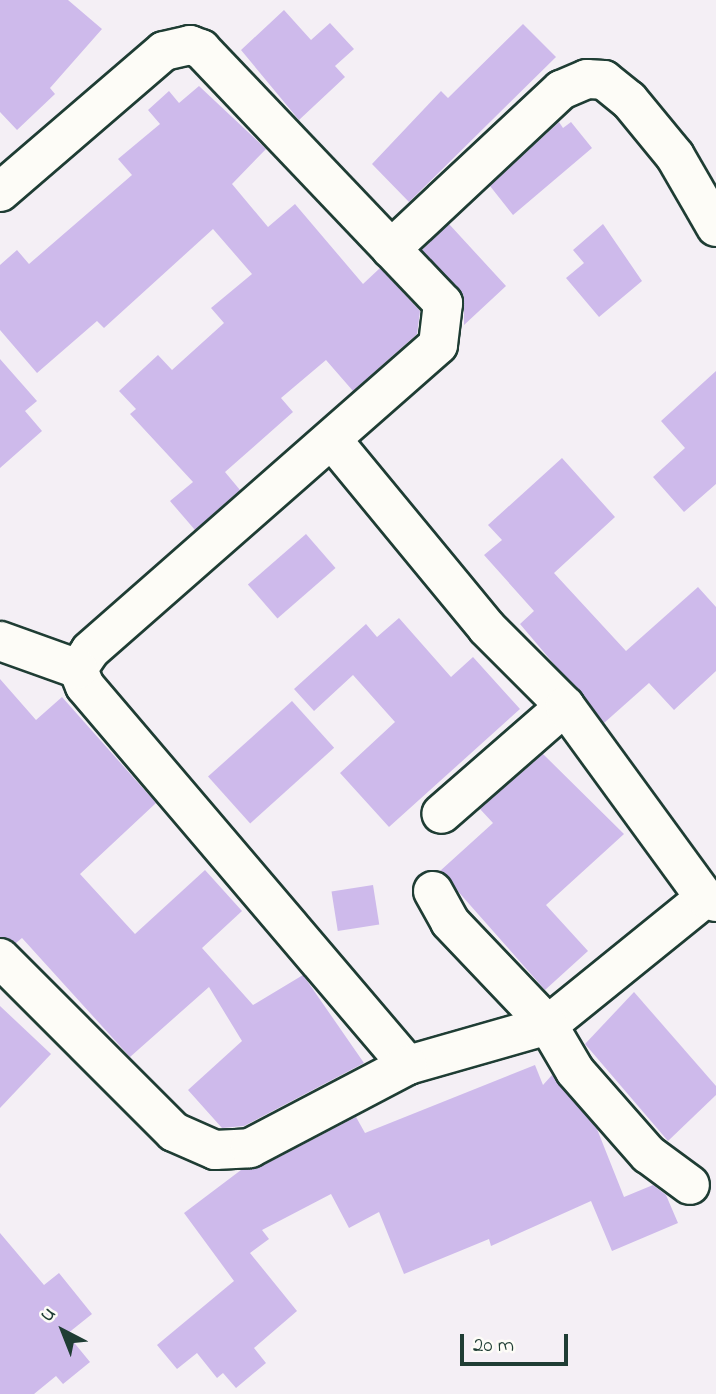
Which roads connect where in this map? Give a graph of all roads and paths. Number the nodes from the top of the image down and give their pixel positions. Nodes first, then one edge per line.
1 (0, 192) edge
2 (716, 227) edge
3 (391, 249) junction
4 (333, 441) junction
5 (0, 641) edge
6 (78, 669) junction
7 (565, 706) junction
8 (441, 814) dead end
9 (433, 891) dead end
10 (710, 900) edge
11 (0, 958) edge
12 (548, 1025) junction
13 (408, 1065) junction
14 (690, 1185) dead end

1 - 3 street
2 - 3 street
3 - 4 street
4 - 6 street
4 - 7 street
5 - 6 street
6 - 13 street
7 - 8 street
7 - 10 street
9 - 12 street
10 - 12 street
11 - 13 street
12 - 13 street
12 - 14 street

